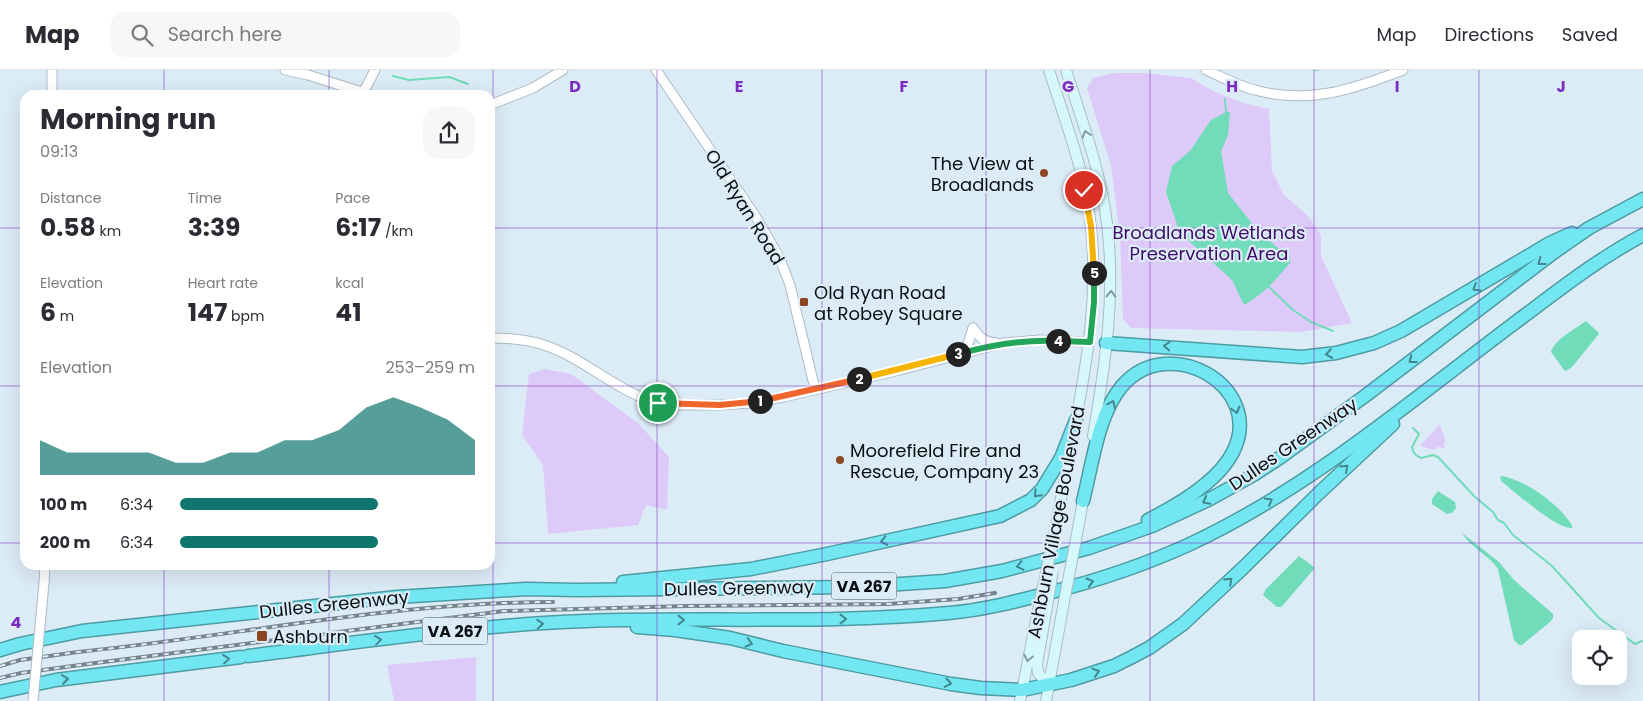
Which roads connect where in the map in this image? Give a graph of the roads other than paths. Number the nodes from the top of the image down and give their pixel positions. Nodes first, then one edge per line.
1 (52, 70) edge
2 (285, 70) edge
3 (375, 70) edge
4 (563, 70) edge
5 (656, 70) edge
6 (1065, 70) edge
7 (1206, 70) edge
8 (1404, 70) edge
9 (1049, 72) edge
10 (52, 90) edge
11 (354, 90) edge
12 (368, 90) edge
13 (495, 102) edge
14 (1643, 199) edge
15 (1626, 207) junction
16 (1643, 235) edge
17 (495, 338) edge
18 (1090, 342) junction
19 (1003, 343) junction
20 (1106, 343) junction
21 (959, 354) junction
22 (1448, 374) junction
23 (815, 389) junction
24 (1076, 420) junction
25 (1083, 500) junction
26 (1089, 548) junction
27 (45, 570) edge
28 (526, 589) junction
29 (1041, 614) junction
30 (580, 621) junction
31 (0, 650) edge
32 (1049, 685) junction
33 (0, 692) edge
34 (1021, 696) edge
35 (33, 701) edge
36 (1046, 701) edge

1 - 10 street
2 - 11 street
3 - 12 street
4 - 13 street
5 - 23 street, Old Ryan Road
6 - 9 street
20 -> 6 main road, Ashburn Village Boulevard
7 - 8 street
9 - 18 main road, Ashburn Village Boulevard
14 - 15 highway, Dulles Greenway / VA 267
15 -> 20 highway
15 -> 26 highway, Dulles Greenway / VA 267
16 - 22 highway, Dulles Greenway / VA 267
17 - 23 street
18 - 19 street
18 - 20 main road
18 - 24 main road, Ashburn Village Boulevard
19 - 21 street
19 - 21 street
20 - 25 main road, Ashburn Village Boulevard
21 - 23 street
30 -> 22 highway, Dulles Greenway / VA 267
32 -> 22 highway
24 -> 28 highway
24 - 29 main road, Ashburn Village Boulevard, bridge
25 -> 26 highway
25 - 32 main road, Ashburn Village Boulevard, bridge
26 -> 28 highway, Dulles Greenway / VA 267
27 - 35 street, bridge
28 - 31 highway, Dulles Greenway / VA 267
29 - 32 main road
29 -> 34 main road, Ashburn Village Boulevard
33 -> 30 highway, Dulles Greenway / VA 267
30 -> 34 highway
32 - 34 highway
32 - 36 main road, Ashburn Village Boulevard

